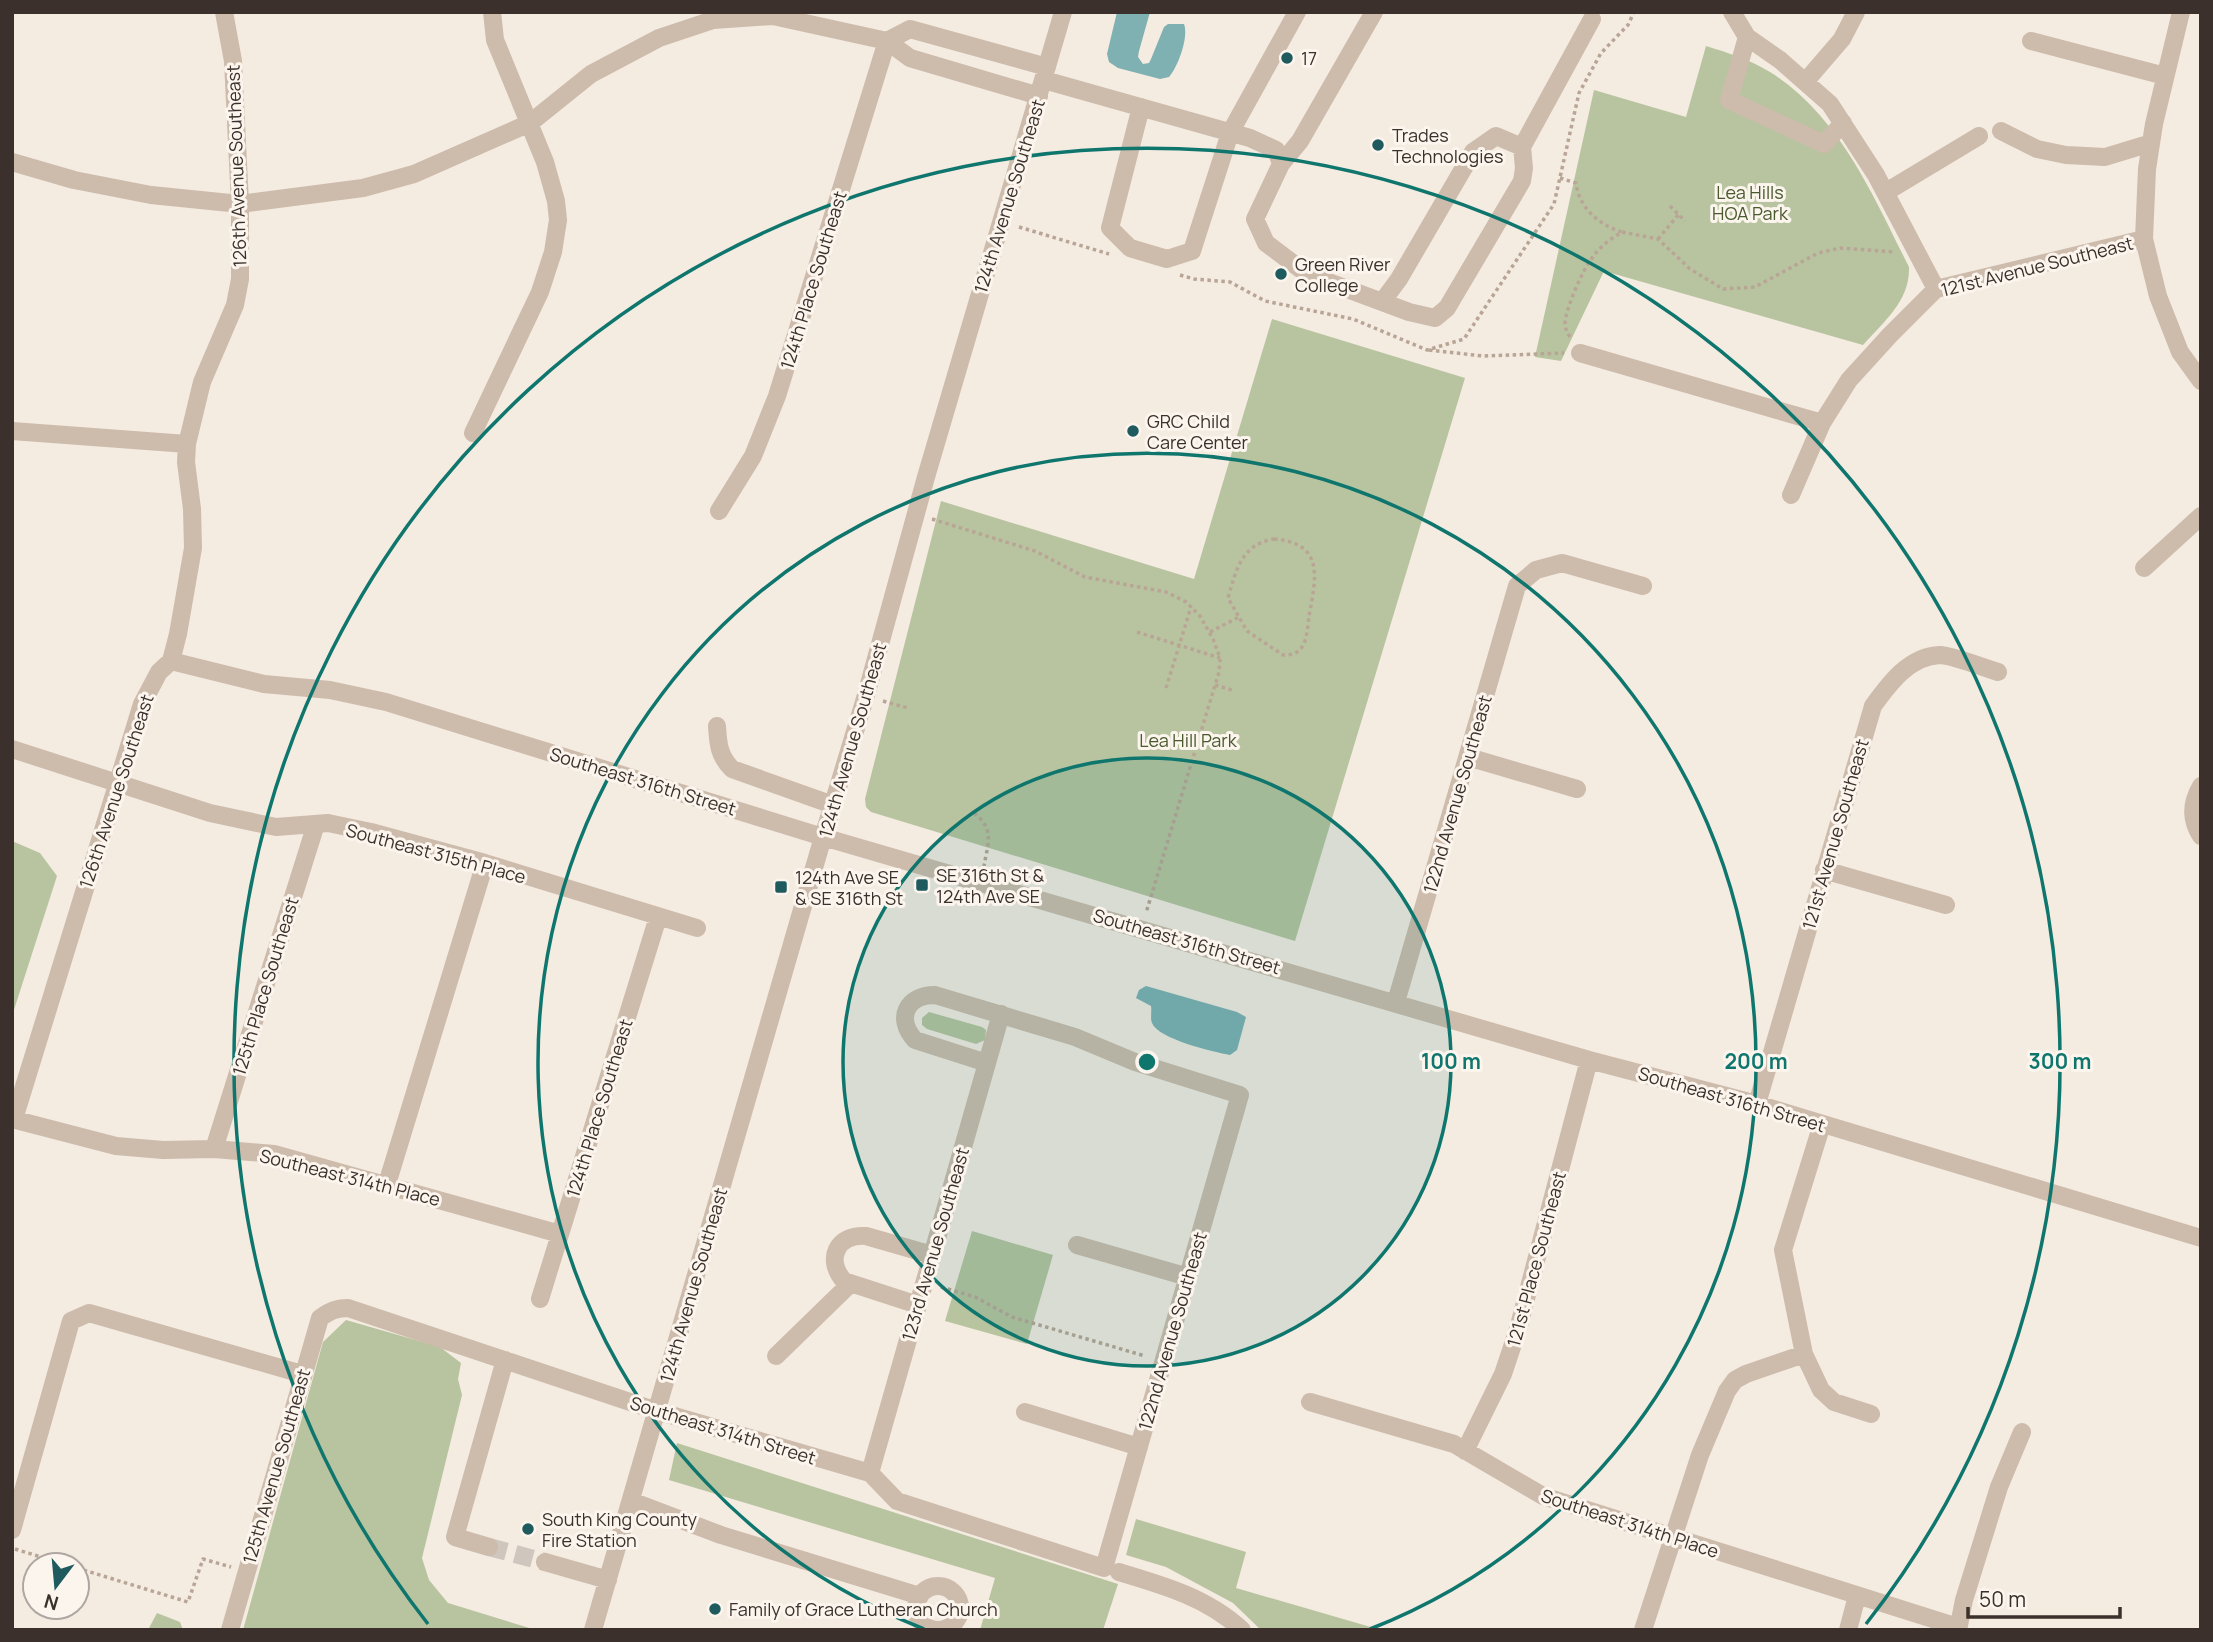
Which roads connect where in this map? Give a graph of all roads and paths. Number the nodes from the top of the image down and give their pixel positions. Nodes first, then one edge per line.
1 (224, 12) edge
2 (492, 12) edge
3 (1063, 12) edge
4 (1297, 12) edge
5 (1374, 12) edge
6 (1634, 12) edge
7 (1732, 12) edge
8 (1857, 12) edge
9 (2181, 12) edge
10 (1592, 19) dead end
11 (1747, 37) junction
12 (2031, 40) dead end
13 (887, 41) junction
14 (2165, 76) junction
15 (1043, 81) junction
16 (1805, 82) junction
17 (1141, 107) junction
18 (530, 123) junction
19 (1843, 123) junction
20 (2001, 131) dead end
21 (1230, 133) junction
22 (1979, 136) dead end
23 (2151, 143) junction
24 (1522, 147) junction
25 (12, 162) edge
26 (1281, 164) junction
27 (1560, 178) junction
28 (1886, 192) junction
29 (240, 204) junction
30 (1670, 206) dead end
31 (1679, 214) junction
32 (1685, 221) dead end
33 (1002, 222) junction
34 (1622, 232) junction
35 (1658, 239) junction
36 (2144, 239) junction
37 (1917, 253) junction
38 (1117, 256) dead end
39 (1168, 272) dead end
40 (1936, 289) junction
41 (1382, 302) junction
42 (1427, 350) junction
43 (1580, 353) junction
44 (2201, 381) edge
45 (1822, 423) junction
46 (12, 431) edge
47 (473, 433) dead end
48 (187, 444) junction
49 (1791, 495) dead end
50 (719, 511) dead end
51 (916, 514) junction
52 (2201, 516) edge
53 (2144, 568) dead end
54 (1643, 586) dead end
55 (1191, 607) junction
56 (1239, 617) junction
57 (1137, 632) dead end
58 (1210, 633) junction
59 (1179, 645) junction
60 (1220, 658) junction
61 (171, 661) junction
62 (1998, 672) dead end
63 (1214, 685) junction
64 (1166, 688) dead end
65 (1235, 691) dead end
66 (866, 695) junction
67 (908, 708) dead end
68 (717, 726) dead end
69 (12, 750) edge
70 (1468, 757) junction
71 (116, 784) junction
72 (2201, 786) edge
73 (1577, 789) dead end
74 (833, 805) junction
75 (974, 813) dead end
76 (316, 824) junction
77 (2201, 836) edge
78 (823, 837) junction
79 (485, 863) junction
80 (1824, 870) junction
81 (981, 882) junction
82 (1946, 905) dead end
83 (658, 917) junction
84 (696, 928) dead end
85 (1141, 928) junction
86 (1396, 1002) junction
87 (1001, 1014) junction
88 (1589, 1060) junction
89 (987, 1063) junction
90 (1757, 1104) junction
91 (13, 1119) edge
92 (1822, 1124) junction
93 (214, 1149) junction
94 (387, 1184) junction
95 (560, 1234) junction
96 (2201, 1238) edge
97 (1077, 1245) dead end
98 (932, 1255) junction
99 (1188, 1277) junction
100 (924, 1282) junction
101 (850, 1284) junction
102 (540, 1299) dead end
103 (918, 1305) junction
104 (333, 1309) joint
105 (1804, 1354) junction
106 (776, 1356) dead end
107 (505, 1360) junction
108 (1164, 1362) junction
109 (302, 1374) junction
110 (1310, 1402) dead end
111 (657, 1411) junction
112 (1025, 1412) dead end
113 (1871, 1414) dead end
114 (2022, 1432) dead end
115 (1139, 1447) junction
116 (1465, 1451) junction
117 (870, 1473) junction
118 (631, 1501) junction
119 (12, 1530) edge
120 (1672, 1536) junction
121 (489, 1546) tunnel mouth
122 (545, 1562) tunnel mouth
123 (1112, 1570) junction
124 (91, 1572) edge
125 (246, 1572) junction
126 (608, 1580) junction
127 (1857, 1596) junction
128 (920, 1597) dead end
129 (1958, 1629) edge
130 (230, 1630) edge
131 (593, 1630) edge
132 (1242, 1630) edge
133 (1643, 1630) edge
134 (1848, 1630) edge

1 - 29 street, 126th Avenue Southeast
2 - 18 street
3 - 15 street, 124th Avenue Southeast
4 - 21 street
5 - 26 street
6 - 27 path
7 - 11 street
8 - 16 street
9 - 14 street
10 - 24 street
11 - 16 street
11 - 19 street
12 - 14 street
13 - 15 street
13 - 15 street
13 - 18 street
13 - 50 street, 124th Place Southeast
14 - 23 street
15 - 17 street
15 - 33 street, 124th Avenue Southeast
16 - 19 street
17 - 21 street
17 - 21 street
18 - 29 street
18 - 47 street
19 - 28 street
20 - 23 street
21 - 26 street
22 - 28 street
23 - 36 street
24 - 41 street
24 - 41 street
25 - 29 street
26 - 41 street
27 - 34 path
27 - 42 path
28 - 37 street
29 - 48 street, 126th Avenue Southeast
30 - 31 path
31 - 32 path
31 - 35 path
33 - 38 path
33 - 51 street, 124th Avenue Southeast
34 - 35 path
34 - 43 path
35 - 37 path
36 - 40 street, 121st Avenue Southeast
36 - 44 street
37 - 40 street
39 - 42 path
40 - 45 street, 121st Avenue Southeast
42 - 43 path
43 - 45 street
45 - 49 street, 121st Avenue Southeast
46 - 48 street
48 - 61 street, 126th Avenue Southeast
51 - 55 path
51 - 66 street, 124th Avenue Southeast
52 - 53 street
54 - 70 street, 122nd Avenue Southeast
55 - 58 path
55 - 59 path
56 - 56 path
56 - 58 path
57 - 59 path
58 - 60 path
59 - 60 path
59 - 64 path
60 - 63 path
61 - 71 street, 126th Avenue Southeast
61 - 78 street, Southeast 316th Street
62 - 80 street, 121st Avenue Southeast
63 - 65 path
63 - 85 path
66 - 67 path
66 - 74 street, 124th Avenue Southeast
68 - 74 street
69 - 71 street, Southeast 315th Place
70 - 73 street
70 - 86 street, 122nd Avenue Southeast
71 - 76 street, Southeast 315th Place
71 - 91 street, 126th Avenue Southeast
72 - 77 street
74 - 78 street, 124th Avenue Southeast
75 - 81 path
76 - 79 street, Southeast 315th Place
76 - 93 street, 125th Place Southeast
78 - 81 street, Southeast 316th Street
78 - 111 street, 124th Avenue Southeast
79 - 83 street, Southeast 315th Place
79 - 94 street
80 - 82 street
80 - 90 street, 121st Avenue Southeast
81 - 85 street, Southeast 316th Street
83 - 84 street, Southeast 315th Place
83 - 95 street, 124th Place Southeast
85 - 86 street, Southeast 316th Street
86 - 88 street, Southeast 316th Street
87 - 89 street, 123rd Avenue Southeast
87 - 89 street
87 - 99 street, 122nd Avenue Southeast
88 - 90 street, Southeast 316th Street
88 - 116 street, 121st Place Southeast
89 - 98 street, 123rd Avenue Southeast
90 - 92 street, Southeast 316th Street
91 - 93 street, Southeast 314th Place
92 - 96 street, Southeast 316th Street
92 - 105 street
93 - 94 street, Southeast 314th Place
94 - 95 street, Southeast 314th Place
95 - 102 street, 124th Place Southeast
97 - 99 street
98 - 100 street, 123rd Avenue Southeast
98 - 101 street
99 - 108 street, 122nd Avenue Southeast
100 - 103 street, 123rd Avenue Southeast
100 - 108 path
101 - 103 street
101 - 106 street
103 - 117 street, 123rd Avenue Southeast
104 - 107 street, Southeast 314th Street
104 - 109 street, 125th Avenue Southeast
105 - 113 street
105 - 120 street
107 - 111 street, Southeast 314th Street
107 - 121 street
108 - 115 street, 122nd Avenue Southeast
109 - 119 street
109 - 125 street, 125th Avenue Southeast
110 - 116 street, Southeast 314th Place
111 - 117 street, Southeast 314th Street
111 - 118 street, 124th Avenue Southeast
112 - 115 street
114 - 129 street
115 - 123 street, 122nd Avenue Southeast
116 - 120 street, Southeast 314th Place
117 - 123 street, Southeast 314th Street
118 - 126 street, 124th Avenue Southeast
118 - 128 street
120 - 127 street, Southeast 314th Place
120 - 133 street
122 - 126 street
123 - 132 street, Southeast 314th Street
124 - 125 path
125 - 130 street, 125th Avenue Southeast
126 - 131 street, 124th Avenue Southeast
127 - 129 street, Southeast 314th Place
127 - 134 street

